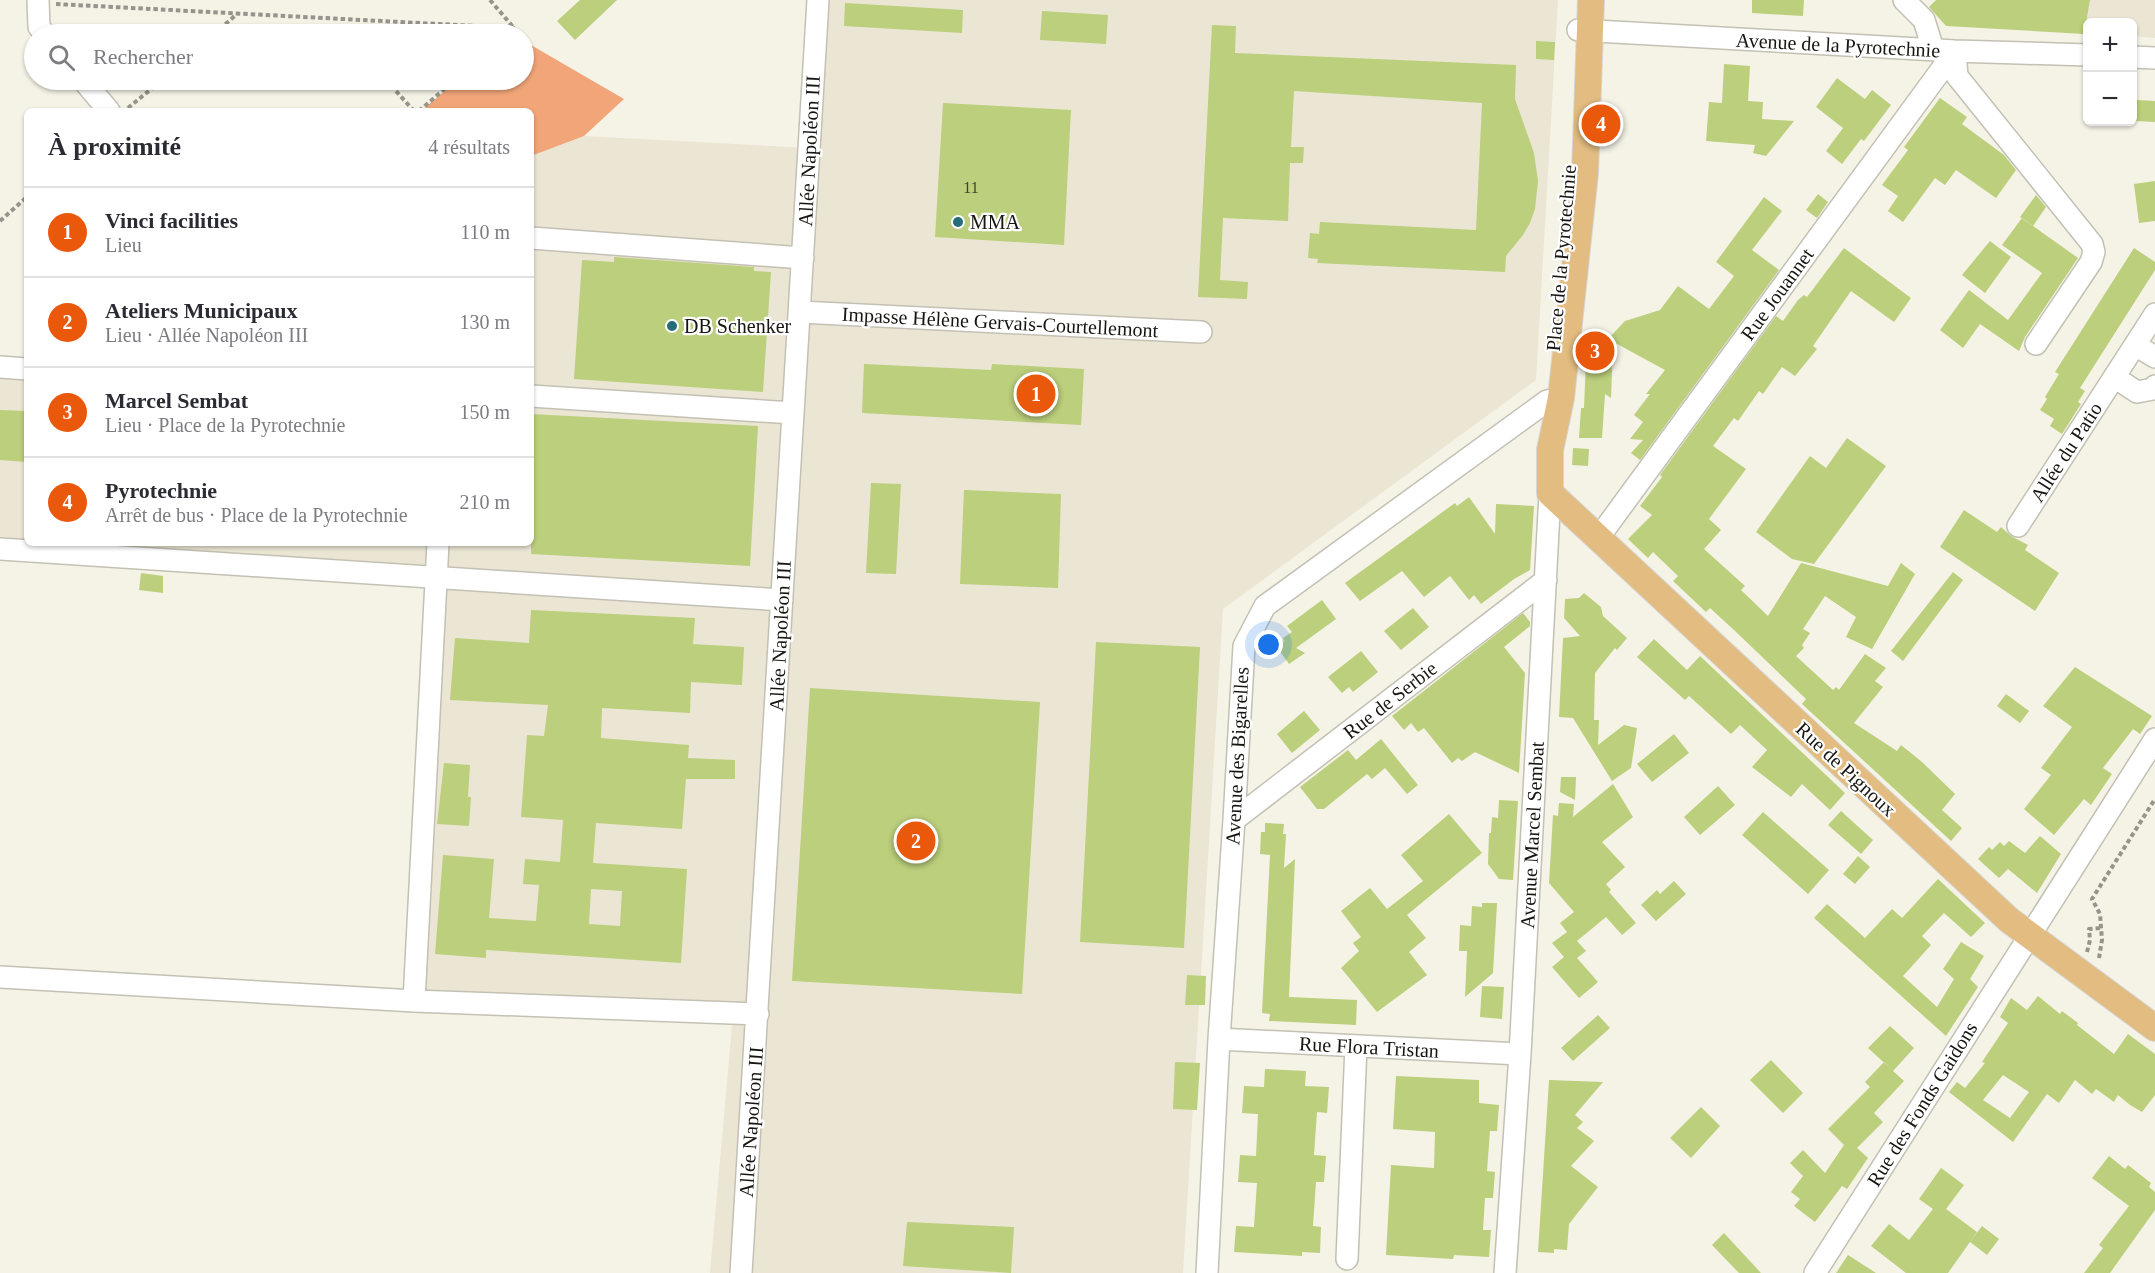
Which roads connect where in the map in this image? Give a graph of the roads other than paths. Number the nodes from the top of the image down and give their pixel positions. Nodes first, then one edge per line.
1 (818, 0) edge
2 (1580, 0) edge
3 (1591, 0) edge
4 (1904, 0) edge
5 (38, 2) edge
6 (39, 24) edge
7 (1584, 30) junction
8 (1933, 49) junction
9 (1955, 51) junction
10 (2083, 55) edge
11 (2137, 57) edge
12 (2155, 58) edge
13 (91, 90) edge
14 (106, 108) edge
15 (534, 238) edge
16 (803, 258) junction
17 (800, 312) junction
18 (2155, 314) edge
19 (1201, 332) dead end
20 (2036, 344) dead end
21 (2135, 345) junction
22 (2155, 357) edge
23 (0, 367) edge
24 (24, 369) edge
25 (2114, 377) junction
26 (2155, 386) edge
27 (534, 396) edge
28 (1554, 400) junction
29 (793, 413) junction
30 (1550, 493) junction
31 (2018, 526) dead end
32 (1599, 537) junction
33 (438, 546) edge
34 (0, 549) edge
35 (436, 577) junction
36 (1546, 580) junction
37 (782, 600) junction
38 (2155, 739) edge
39 (1234, 820) junction
40 (2030, 936) junction
41 (0, 976) edge
42 (414, 1001) junction
43 (758, 1014) junction
44 (2155, 1028) edge
45 (1219, 1040) junction
46 (1356, 1046) junction
47 (1520, 1054) junction
48 (1347, 1259) dead end
49 (741, 1273) edge
50 (1207, 1273) edge
51 (1505, 1273) edge
52 (1815, 1273) edge

1 - 16 street, Allée Napoléon III
2 - 7 main road, Place de la Pyrotechnie
3 - 7 main road, Place de la Pyrotechnie
4 - 8 street
5 - 6 street
7 - 8 street, Avenue de la Pyrotechnie
7 - 28 main road, Place de la Pyrotechnie
8 - 9 street, Avenue de la Pyrotechnie
9 - 10 street, Avenue de la Pyrotechnie
9 - 20 street
9 - 32 street, Rue Jouannet
11 - 12 street
13 - 14 street
15 - 16 street
16 - 17 street, Allée Napoléon III
17 - 19 street, Impasse Hélène Gervais-Courtellemont
17 - 29 street, Allée Napoléon III
18 - 21 street, Allée du Patio
21 - 22 street
21 - 25 street, Allée du Patio
23 - 24 street
25 - 26 street
25 - 31 street, Allée du Patio
27 - 29 street
28 - 30 main road, Avenue Marcel Sembat
28 - 39 street, Avenue des Bigarelles
29 - 37 street, Allée Napoléon III
30 - 32 main road, Rue de Pignoux
30 - 36 street, Avenue Marcel Sembat
32 - 40 main road, Rue de Pignoux
33 - 35 street
34 - 35 street
35 - 37 street
35 - 42 street
36 - 39 street, Rue de Serbie
36 - 47 street, Avenue Marcel Sembat
37 - 43 street, Allée Napoléon III
38 - 40 street, Rue des Fonds Gaidons
39 - 45 street, Avenue des Bigarelles
40 - 44 main road, Rue de Pignoux
40 - 52 street, Rue des Fonds Gaidons
41 - 42 street
42 - 43 street
43 - 49 street, Allée Napoléon III
45 - 46 street, Rue Flora Tristan
45 - 50 street, Avenue des Bigarelles
46 - 47 street, Rue Flora Tristan
46 - 48 street
47 - 51 street, Avenue Marcel Sembat

